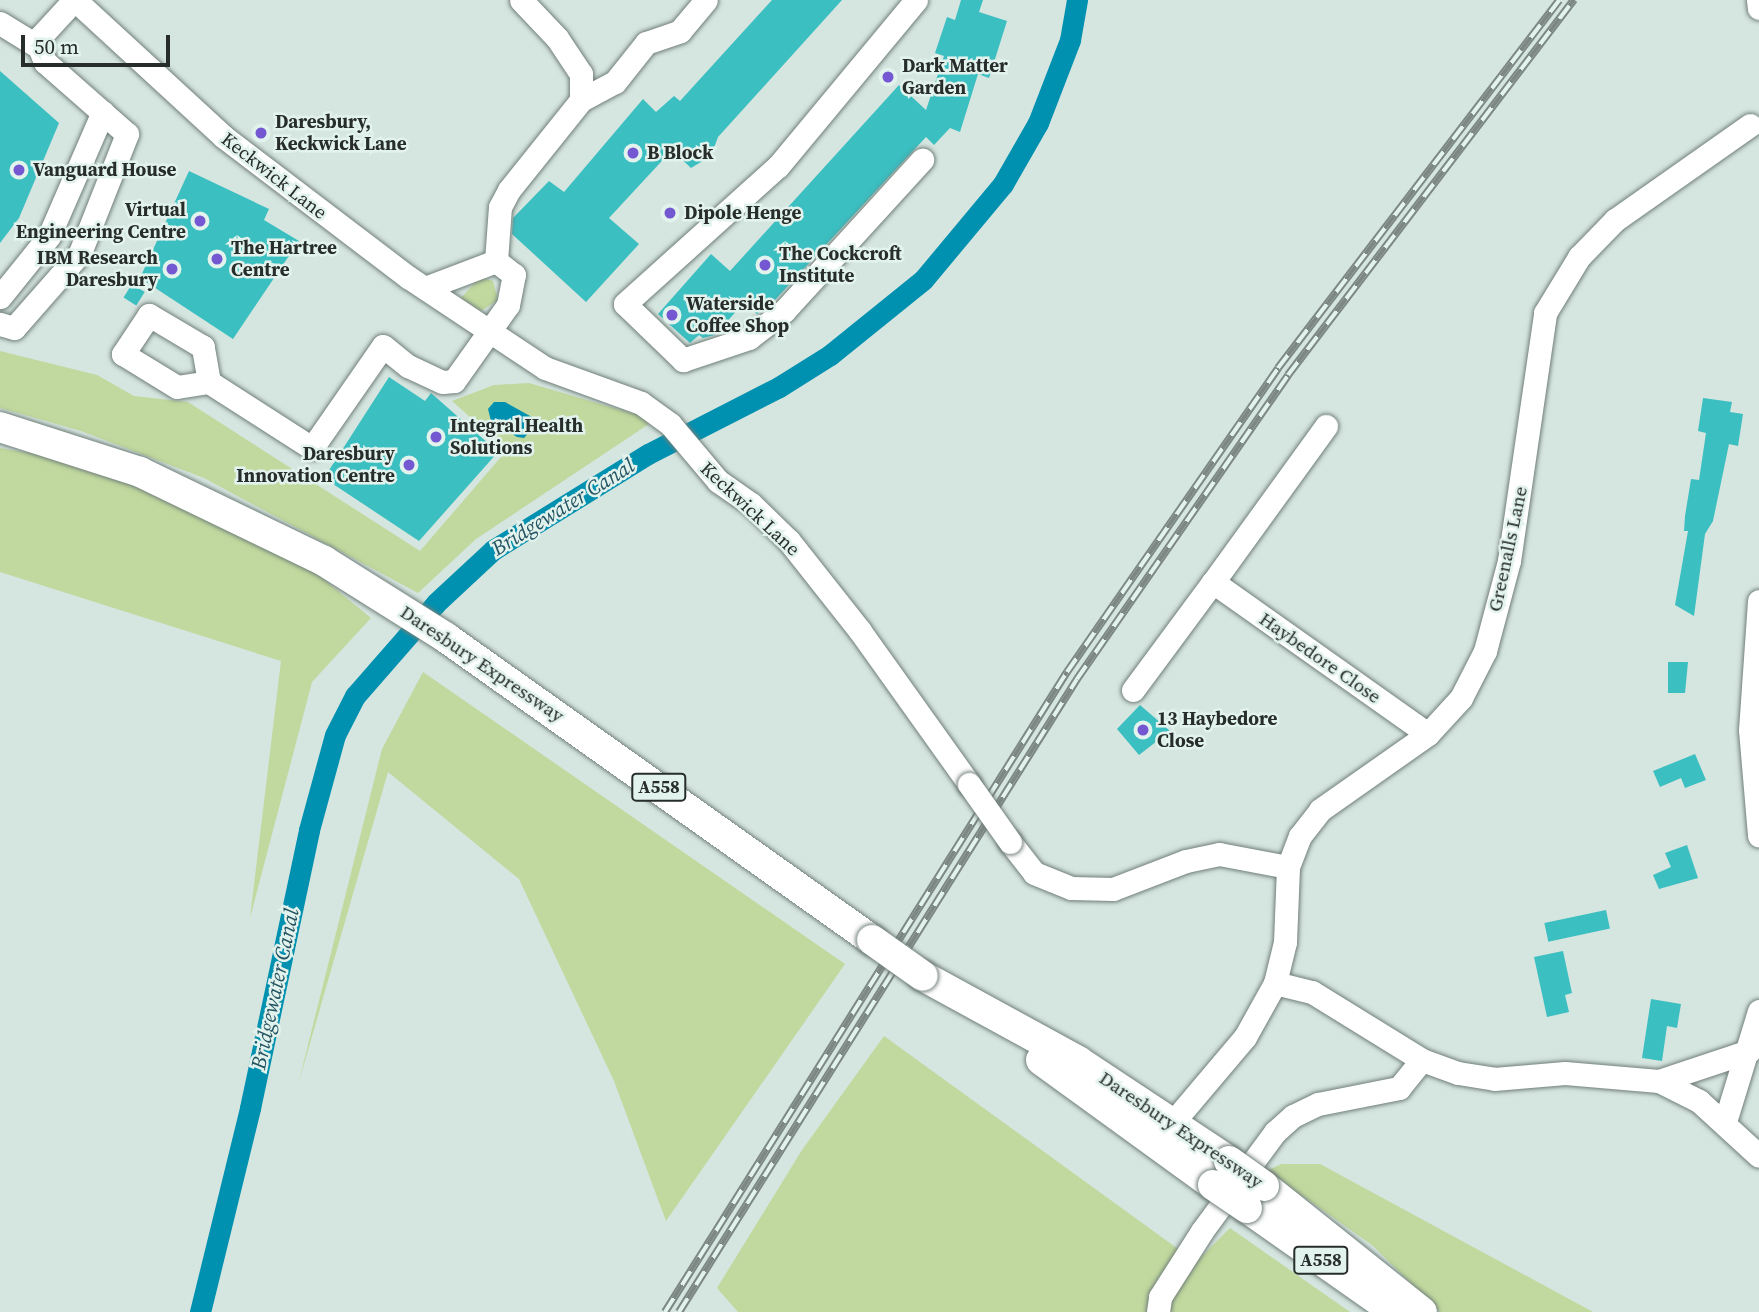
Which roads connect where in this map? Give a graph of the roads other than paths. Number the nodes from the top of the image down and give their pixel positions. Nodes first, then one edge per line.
1 (75, 0) edge
2 (520, 0) edge
3 (706, 0) edge
4 (916, 0) edge
5 (1758, 0) edge
6 (1759, 8) edge
7 (0, 23) edge
8 (39, 47) junction
9 (581, 100) junction
10 (103, 112) junction
11 (1750, 125) dead end
12 (922, 160) dead end
13 (496, 261) junction
14 (425, 288) junction
15 (0, 297) edge
16 (0, 324) edge
17 (488, 330) junction
18 (209, 382) dead end
19 (1326, 426) dead end
20 (0, 428) edge
21 (1213, 582) junction
22 (1759, 601) edge
23 (1133, 690) dead end
24 (1427, 734) junction
25 (1759, 836) edge
26 (1288, 867) junction
27 (1275, 983) junction
28 (1759, 1011) edge
29 (1749, 1051) junction
30 (1422, 1060) junction
31 (1659, 1081) junction
32 (1725, 1122) junction
33 (1165, 1132) junction
34 (1759, 1156) edge
35 (1255, 1197) junction
36 (1158, 1312) edge
37 (1395, 1312) edge
38 (1422, 1312) edge

1 - 8 street
1 - 14 street, Keckwick Lane
2 - 9 street
3 - 9 street
4 - 12 street
5 - 6 street
7 - 8 street
8 - 10 street
9 - 13 street
10 - 15 street
10 - 16 street
11 - 24 street, Greenalls Lane
13 - 14 street
13 - 17 street
14 - 17 street, Keckwick Lane
17 - 18 street
17 - 26 street, Keckwick Lane, bridge
19 - 21 street
20 - 33 main road, Daresbury Expressway / A558, bridge
21 - 23 street
21 - 24 street, Haybedore Close
22 - 25 street
24 - 26 street, Greenalls Lane
26 - 27 street, Greenalls Lane
27 - 30 street
27 - 33 street
28 - 29 street
29 - 31 street
29 - 32 street
30 - 31 street
30 - 36 street
31 - 32 street
32 - 34 street
33 - 35 main road, Daresbury Expressway / A558, bridge
35 - 37 main road, Daresbury Expressway / A558
35 - 38 main road, Daresbury Expressway / A558

